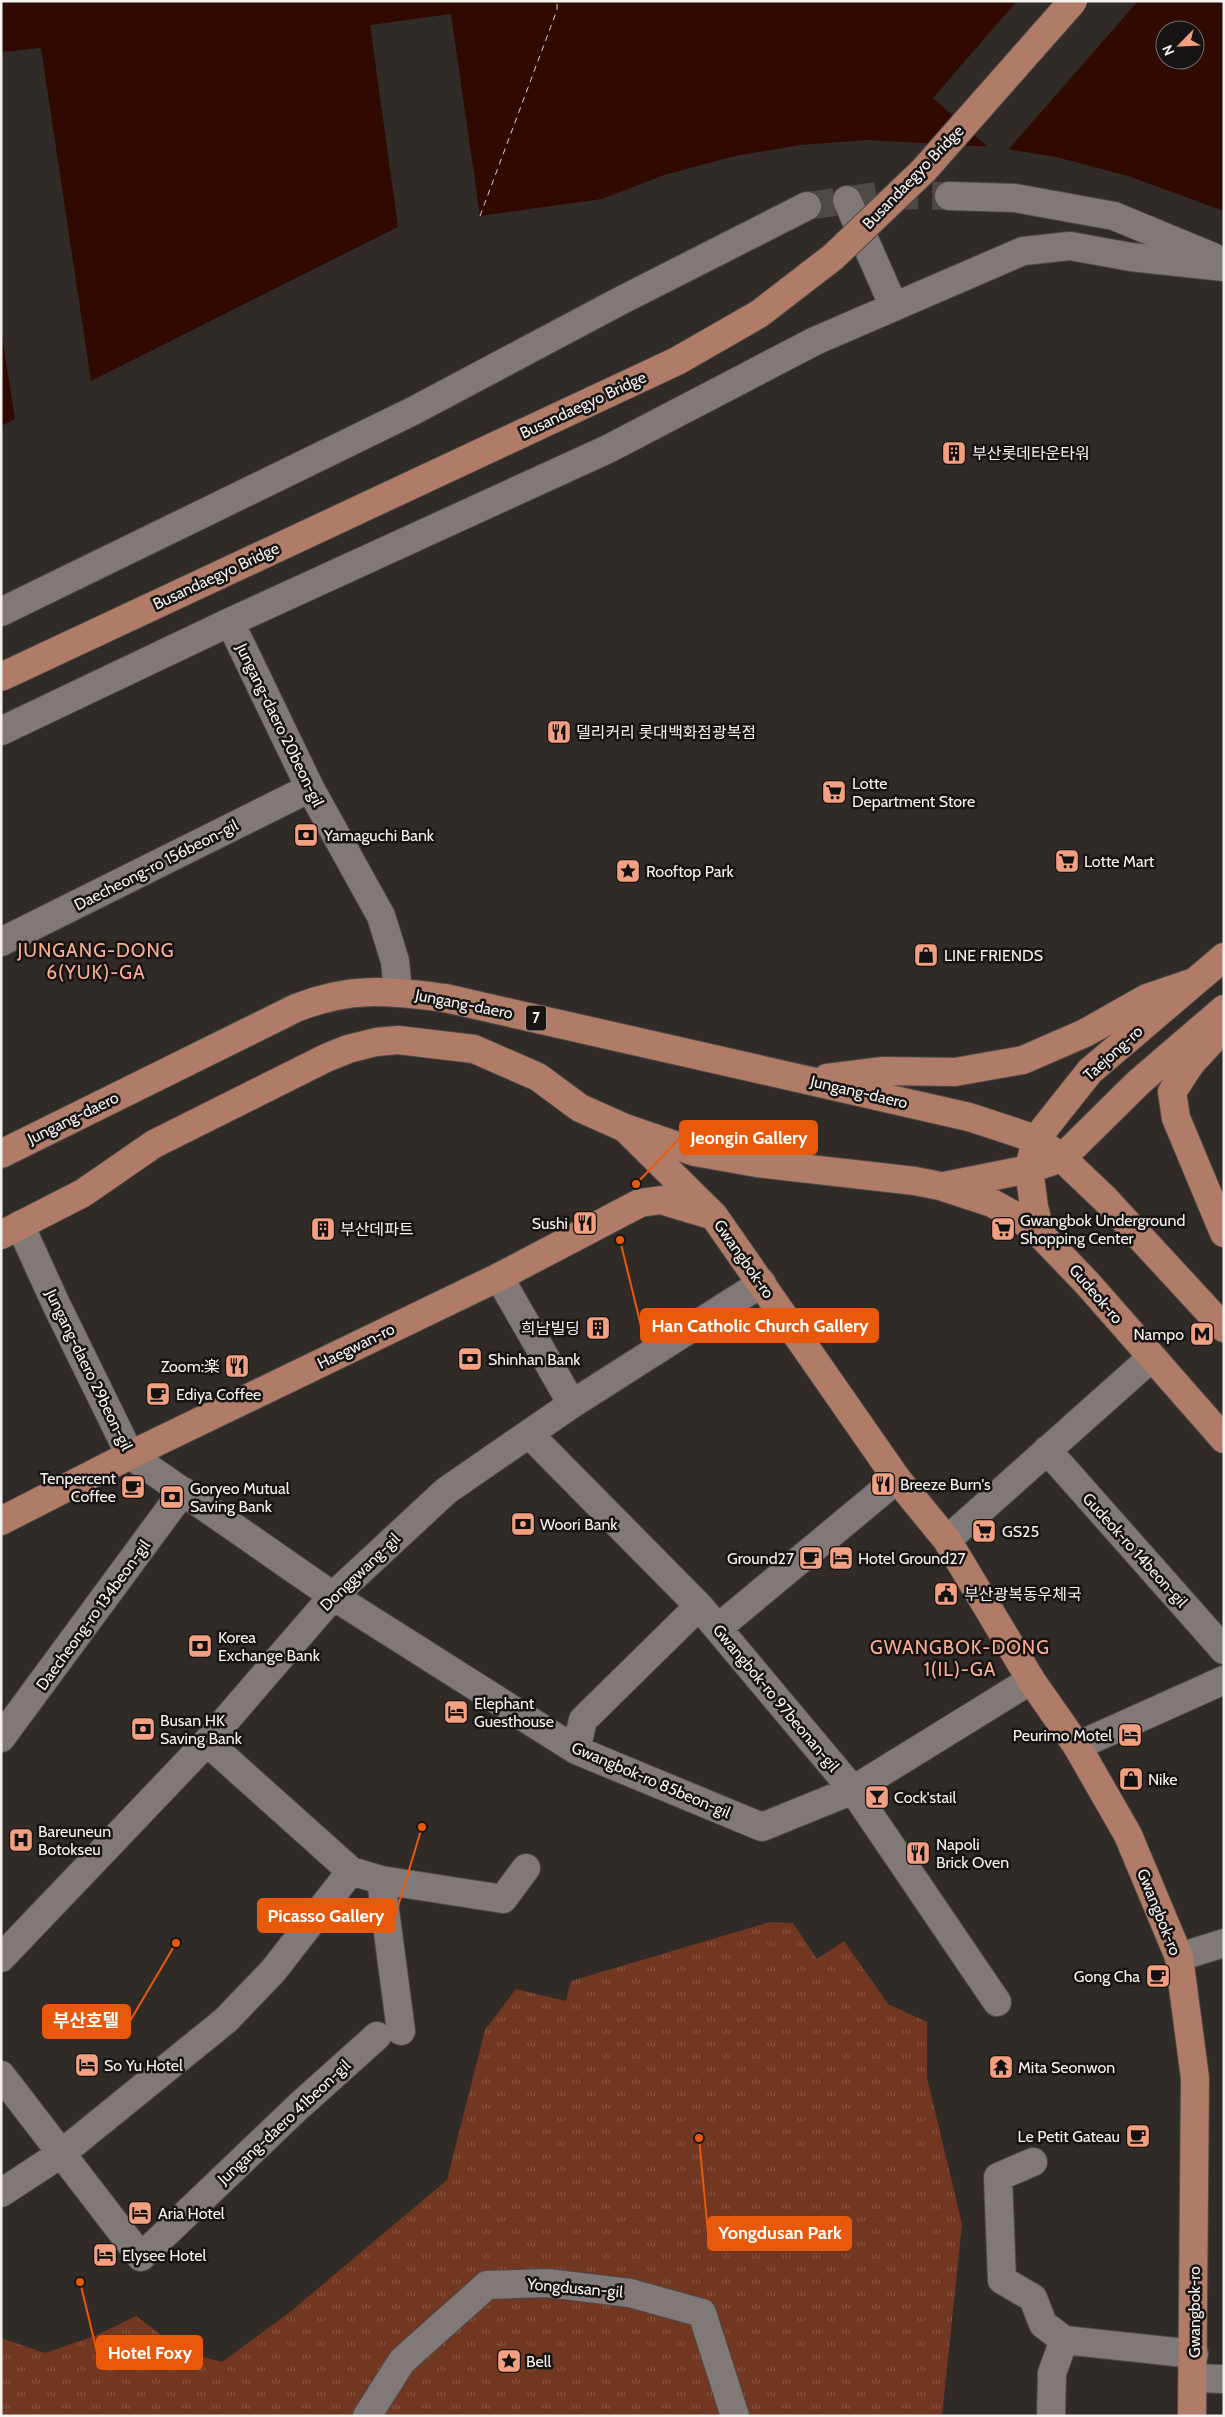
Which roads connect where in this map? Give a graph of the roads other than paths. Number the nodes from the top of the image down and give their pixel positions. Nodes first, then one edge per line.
1 (1072, 1) edge
2 (949, 196) tunnel mouth
3 (847, 200) dead end
4 (807, 206) tunnel mouth
5 (1224, 261) edge
6 (1224, 267) edge
7 (894, 307) junction
8 (1, 612) edge
9 (230, 622) junction
10 (1, 677) edge
11 (1, 731) edge
12 (310, 788) junction
13 (1, 942) edge
14 (1224, 957) edge
15 (1194, 982) junction
16 (398, 992) junction
17 (1224, 1009) edge
18 (1224, 1024) edge
19 (808, 1080) junction
20 (625, 1128) junction
21 (1036, 1139) junction
22 (1, 1154) edge
23 (1062, 1158) junction
24 (1029, 1169) junction
25 (940, 1186) junction
26 (714, 1216) junction
27 (11, 1230) edge
28 (1224, 1233) edge
29 (1041, 1235) junction
30 (500, 1277) junction
31 (762, 1283) junction
32 (1224, 1328) edge
33 (1151, 1358) junction
34 (572, 1404) junction
35 (530, 1435) junction
36 (1224, 1439) edge
37 (1047, 1450) junction
38 (130, 1455) junction
39 (897, 1479) junction
40 (183, 1491) junction
41 (1, 1521) edge
42 (947, 1540) junction
43 (333, 1596) junction
44 (699, 1606) junction
45 (718, 1628) junction
46 (1224, 1650) edge
47 (1031, 1680) junction
48 (1224, 1680) edge
49 (1, 1738) edge
50 (207, 1742) junction
51 (1077, 1746) junction
52 (576, 1750) junction
53 (853, 1790) junction
54 (526, 1868) dead end
55 (351, 1871) junction
56 (381, 1880) junction
57 (1224, 1943) edge
58 (1179, 1957) junction
59 (1, 1958) edge
60 (997, 2002) dead end
61 (1, 2074) edge
62 (62, 2153) junction
63 (1033, 2162) dead end
64 (1, 2193) edge
65 (1064, 2340) junction
66 (1194, 2366) junction
67 (1224, 2379) edge
68 (367, 2416) edge
69 (735, 2416) edge
70 (1051, 2416) edge
71 (1192, 2416) edge

1 - 10 main road, Busandaegyo Bridge, bridge
2 - 5 street
3 - 7 street
4 - 8 street
6 - 7 street
7 - 9 street
9 - 11 street
9 - 12 street, Jungang-daero 20beon-gil
12 - 13 street, Daecheong-ro 156beon-gil
12 - 16 street, Jungang-daero 20beon-gil
14 - 15 main road, Taejong-ro
15 - 19 main road
15 - 21 main road, Taejong-ro
16 - 19 main road, Jungang-daero / 7
16 - 22 main road, Jungang-daero / 7
17 - 23 main road
18 - 28 main road
19 - 21 main road, Jungang-daero / 7
20 - 25 main road
20 - 26 main road, Gwangbok-ro
20 - 27 main road
21 - 23 main road, Jungang-daero / 7
21 - 24 main road, Taejong-ro
23 - 24 main road
23 - 32 main road
24 - 25 main road
24 - 29 main road, Taejong-ro
25 - 29 main road, Gudeok-ro
26 - 30 main road, Haegwan-ro
26 - 31 main road, Gwangbok-ro
27 - 38 street, Jungang-daero 29beon-gil
29 - 33 main road, Gudeok-ro
30 - 34 street
30 - 38 main road, Haegwan-ro
31 - 34 street, Donggwang-gil
31 - 39 main road, Gwangbok-ro
33 - 36 main road, Gudeok-ro
33 - 37 street
34 - 35 street, Donggwang-gil
35 - 43 street, Donggwang-gil
35 - 44 street, Gwangbok-ro 97beonan-gil
37 - 42 street
37 - 46 street, Gudeok-ro 14beon-gil
38 - 40 street, Jungang-daero 29beon-gil
38 - 41 main road, Haegwan-ro
39 - 42 main road, Gwangbok-ro
39 - 45 street
40 - 43 street, Jungang-daero 29beon-gil
40 - 49 street, Daecheong-ro 134beon-gil
42 - 47 main road, Gwangbok-ro
43 - 50 street, Donggwang-gil
43 - 52 street, Gwangbok-ro 85beon-gil
44 - 45 street, Gwangbok-ro 97beonan-gil
44 - 52 street
45 - 53 street, Gwangbok-ro 97beonan-gil
47 - 51 main road, Gwangbok-ro
47 - 53 street, Gwangbok-ro 85beon-gil
48 - 51 street
50 - 55 street
50 - 59 street, Donggwang-gil
51 - 58 main road, Gwangbok-ro
52 - 53 street, Gwangbok-ro 85beon-gil
53 - 60 street
54 - 56 street
55 - 56 street
55 - 62 street
56 - 62 street, Jungang-daero 41beon-gil
57 - 58 street
58 - 66 main road, Gwangbok-ro
61 - 62 street, Jungang-daero 41beon-gil
62 - 64 street
63 - 65 street
65 - 66 street
65 - 70 street
66 - 67 street
66 - 71 main road, Gwangbok-ro
68 - 69 street, Yongdusan-gil

